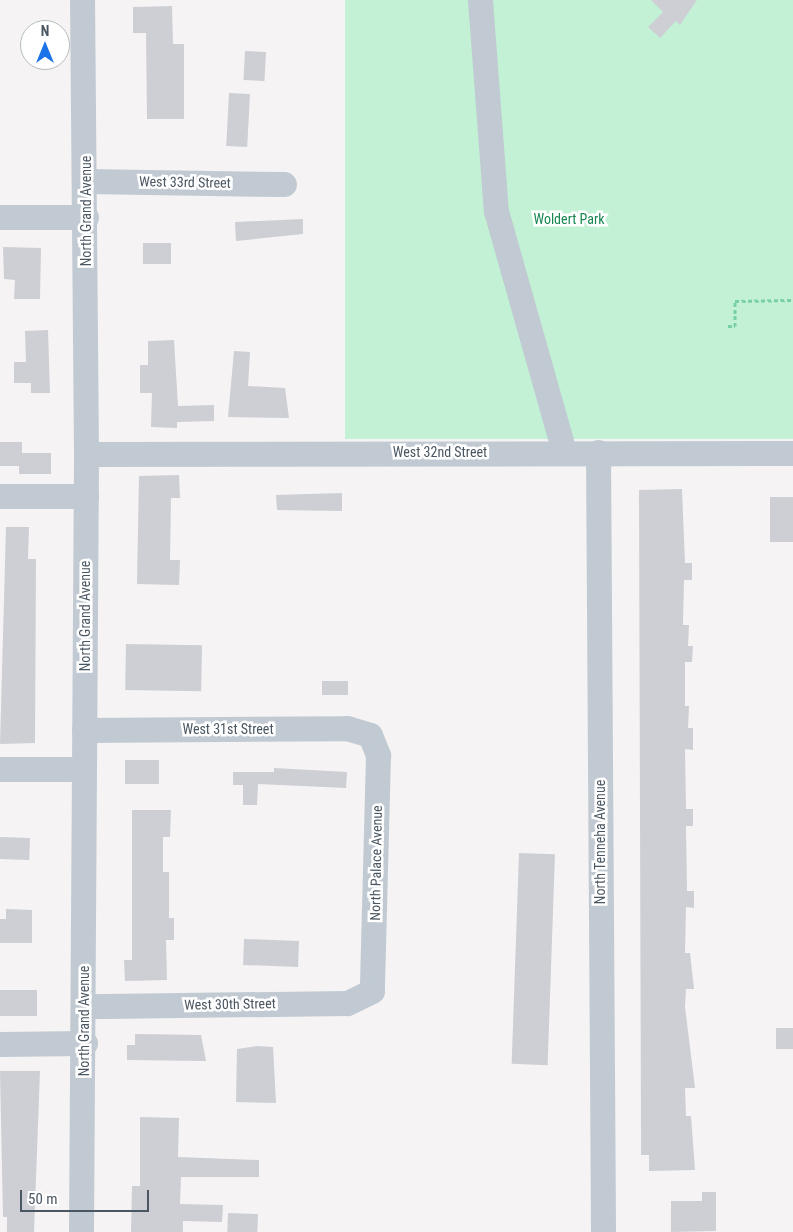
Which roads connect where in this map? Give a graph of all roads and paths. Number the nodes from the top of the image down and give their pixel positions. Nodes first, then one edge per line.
1 (82, 0) edge
2 (480, 0) edge
3 (86, 181) junction
4 (284, 184) dead end
5 (0, 217) edge
6 (86, 217) junction
7 (793, 300) edge
8 (728, 326) dead end
9 (564, 452) junction
10 (598, 452) junction
11 (793, 453) edge
12 (86, 454) junction
13 (0, 496) edge
14 (86, 496) junction
15 (84, 730) junction
16 (370, 736) joint
17 (0, 769) edge
18 (84, 769) junction
19 (372, 991) joint
20 (85, 1006) junction
21 (0, 1044) edge
22 (85, 1044) junction
23 (81, 1232) edge
24 (603, 1232) edge

1 - 3 street, North Grand Avenue
2 - 9 street
3 - 4 street, West 33rd Street
3 - 6 street, North Grand Avenue
5 - 6 street
6 - 12 street, North Grand Avenue
7 - 8 path
9 - 10 street, West 32nd Street
9 - 12 street, West 32nd Street
10 - 11 street, West 32nd Street
10 - 24 street, North Tenneha Avenue
12 - 14 street, North Grand Avenue
13 - 14 street
14 - 15 street, North Grand Avenue
15 - 16 street, West 31st Street
15 - 18 street, North Grand Avenue
16 - 19 street, North Palace Avenue
17 - 18 street
18 - 20 street, North Grand Avenue
19 - 20 street, West 30th Street
20 - 22 street, North Grand Avenue
21 - 22 street
22 - 23 street, North Grand Avenue

